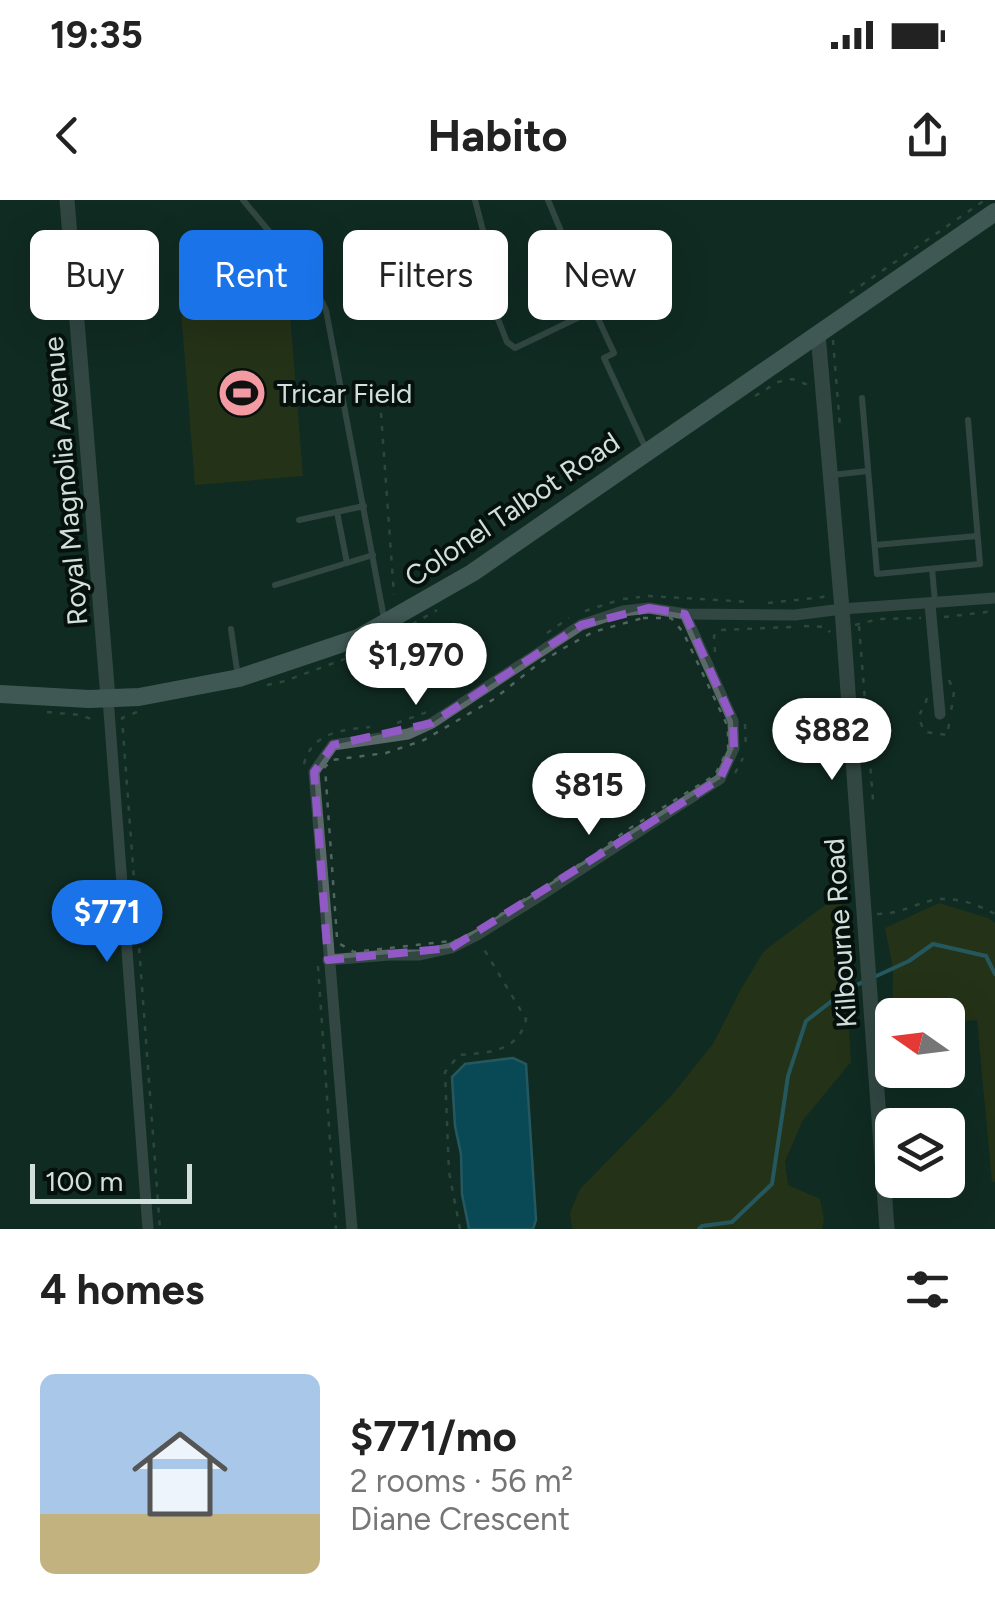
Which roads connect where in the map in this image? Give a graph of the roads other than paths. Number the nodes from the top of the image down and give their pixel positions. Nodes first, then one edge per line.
1 (67, 200) edge
2 (243, 200) edge
3 (475, 200) edge
4 (548, 200) edge
5 (995, 212) edge
6 (561, 230) edge
7 (573, 320) edge
8 (599, 320) edge
9 (826, 336) junction
10 (862, 398) dead end
11 (968, 420) dead end
12 (648, 452) junction
13 (868, 472) junction
14 (830, 476) junction
15 (364, 506) junction
16 (337, 512) junction
17 (299, 520) dead end
18 (977, 536) junction
19 (874, 545) junction
20 (373, 556) junction
21 (347, 563) junction
22 (932, 568) junction
23 (276, 584) dead end
24 (995, 598) edge
25 (932, 604) junction
26 (842, 609) junction
27 (685, 614) junction
28 (385, 624) junction
29 (231, 628) dead end
30 (238, 678) junction
31 (0, 694) edge
32 (108, 698) junction
33 (940, 714) dead end
34 (323, 960) junction
35 (148, 1229) edge
36 (352, 1229) edge
37 (887, 1229) edge

1 - 32 street, Royal Magnolia Avenue
2 - 15 lane
3 - 7 lane
4 - 6 lane
5 - 9 main road, Colonel Talbot Road
8 - 12 lane
9 - 12 main road, Colonel Talbot Road
9 - 14 street, Kilbourne Road
10 - 13 lane
11 - 18 lane
12 - 28 main road, Colonel Talbot Road
13 - 14 lane
13 - 19 lane
14 - 26 street, Kilbourne Road
15 - 16 lane
15 - 20 lane
16 - 17 lane
16 - 21 lane
18 - 19 lane
18 - 22 lane
19 - 22 lane
20 - 21 lane
20 - 28 lane
21 - 23 lane
22 - 25 lane
24 - 25 street
25 - 26 street
25 - 33 street
26 - 27 street
26 - 37 street, Kilbourne Road
27 - 34 street
27 - 34 street
28 - 30 main road, Colonel Talbot Road
29 - 30 lane
30 - 32 main road, Colonel Talbot Road
31 - 32 main road, Colonel Talbot Road
32 - 35 street
34 - 36 street

